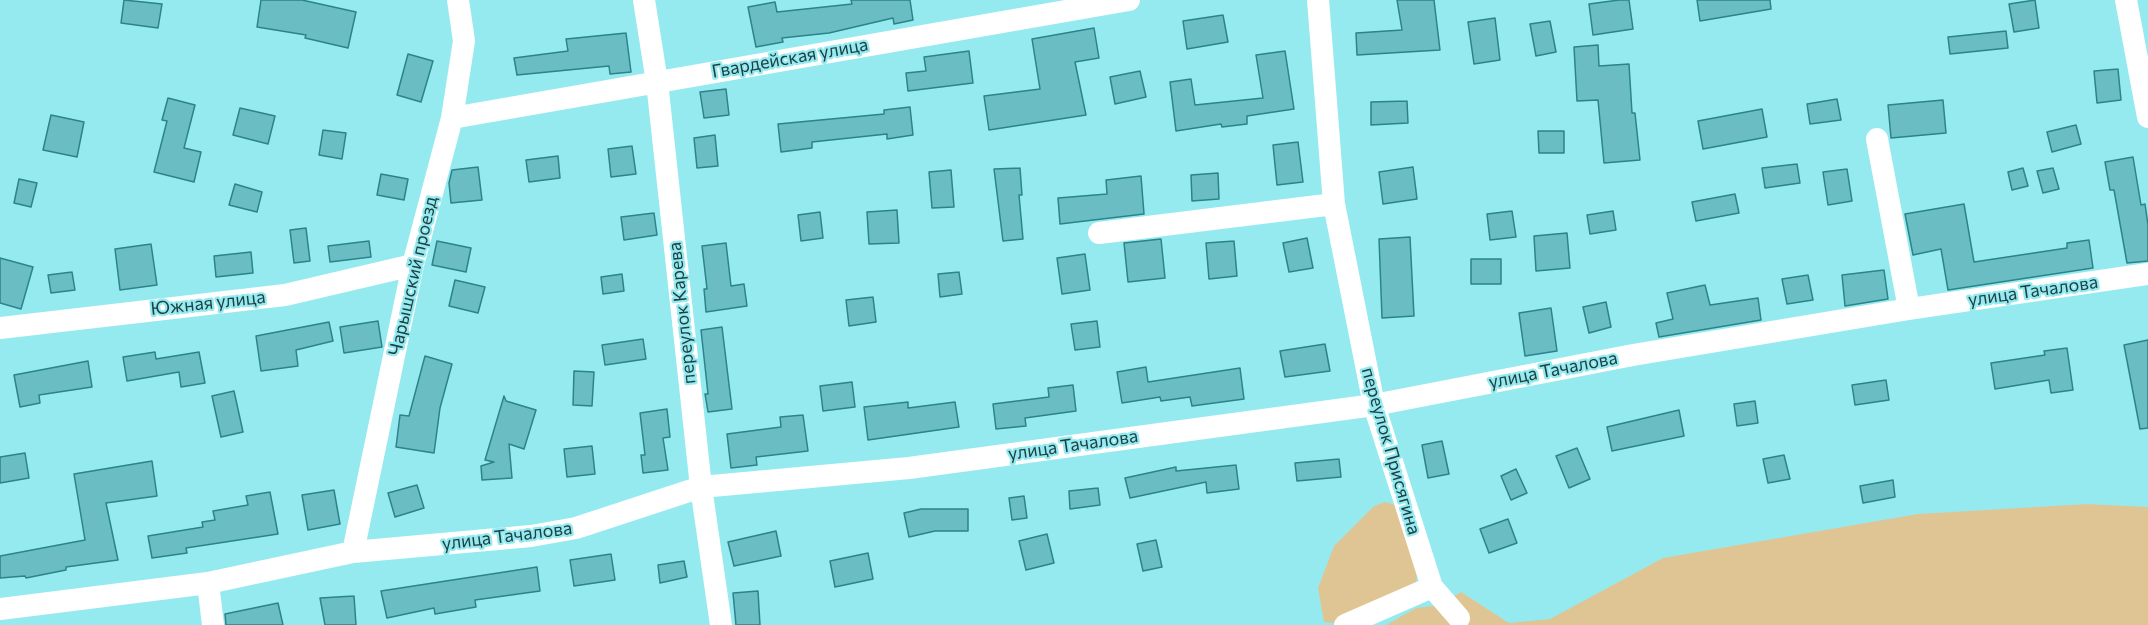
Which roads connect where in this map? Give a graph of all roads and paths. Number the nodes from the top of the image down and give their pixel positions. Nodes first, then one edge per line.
1 (458, 0) edge
2 (644, 0) edge
3 (1129, 0) edge
4 (1318, 0) edge
5 (2127, 0) edge
6 (657, 81) junction
7 (2148, 117) edge
8 (452, 118) junction
9 (1877, 139) dead end
10 (1334, 204) junction
11 (1099, 233) dead end
12 (413, 265) junction
13 (2148, 274) edge
14 (1909, 309) junction
15 (0, 328) edge
16 (1374, 405) junction
17 (701, 487) junction
18 (353, 552) junction
19 (208, 583) junction
20 (1432, 587) junction
21 (0, 609) edge
22 (1459, 618) dead end
23 (213, 625) edge
24 (721, 625) edge
25 (1345, 625) edge

1 - 8 street, Чарышский проезд
2 - 6 street, переулок Карева
3 - 6 street, Гвардейская улица
4 - 10 street, переулок Присягина
5 - 7 street
6 - 8 street, Гвардейская улица
6 - 17 street, переулок Карева
8 - 12 street, Чарышский проезд
9 - 14 street
10 - 11 street
10 - 16 street, переулок Присягина
12 - 15 street, Южная улица
12 - 18 street, Чарышский проезд
13 - 14 street, улица Тачалова
14 - 16 street, улица Тачалова
16 - 17 street, улица Тачалова
16 - 20 street, переулок Присягина
17 - 18 street, улица Тачалова
17 - 24 street, переулок Карева
18 - 19 street, улица Тачалова
19 - 21 street, улица Тачалова
19 - 23 street
20 - 22 street, переулок Присягина
20 - 25 street

